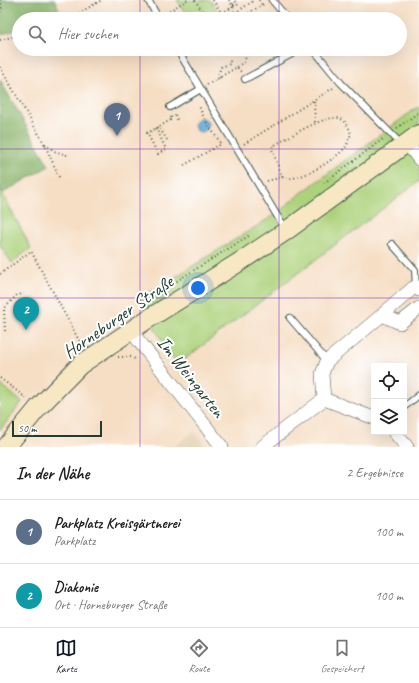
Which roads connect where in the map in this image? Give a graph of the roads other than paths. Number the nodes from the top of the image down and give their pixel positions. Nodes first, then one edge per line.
1 (148, 0) edge
2 (269, 1) edge
3 (155, 12) edge
4 (281, 12) edge
5 (181, 56) edge
6 (288, 56) edge
7 (319, 56) edge
8 (245, 79) road end
9 (201, 89) junction
10 (169, 110) road end
11 (410, 141) edge
12 (419, 159) edge
13 (286, 231) junction
14 (392, 244) dead end
15 (418, 289) edge
16 (419, 308) edge
17 (382, 315) junction
18 (290, 318) dead end
19 (130, 331) junction
20 (327, 361) junction
21 (419, 395) edge
22 (324, 399) junction
23 (407, 405) edge
24 (371, 417) edge
25 (397, 435) edge
26 (6, 447) edge
27 (222, 447) edge
28 (262, 447) edge
29 (407, 447) edge

1 - 3 lane
2 - 4 lane
5 - 9 lane
6 - 8 lane
7 - 11 lane
9 - 10 lane
9 - 13 lane
11 - 12 street
11 - 13 street, Horneburger Straße
13 - 19 street, Horneburger Straße
14 - 15 lane
15 - 17 street
16 - 17 street
17 - 20 street
18 - 20 lane
19 - 26 street, Horneburger Straße
19 - 27 street, Im Weingarten
20 - 22 street
21 - 23 lane
22 - 24 street
22 - 28 street
25 - 29 street

